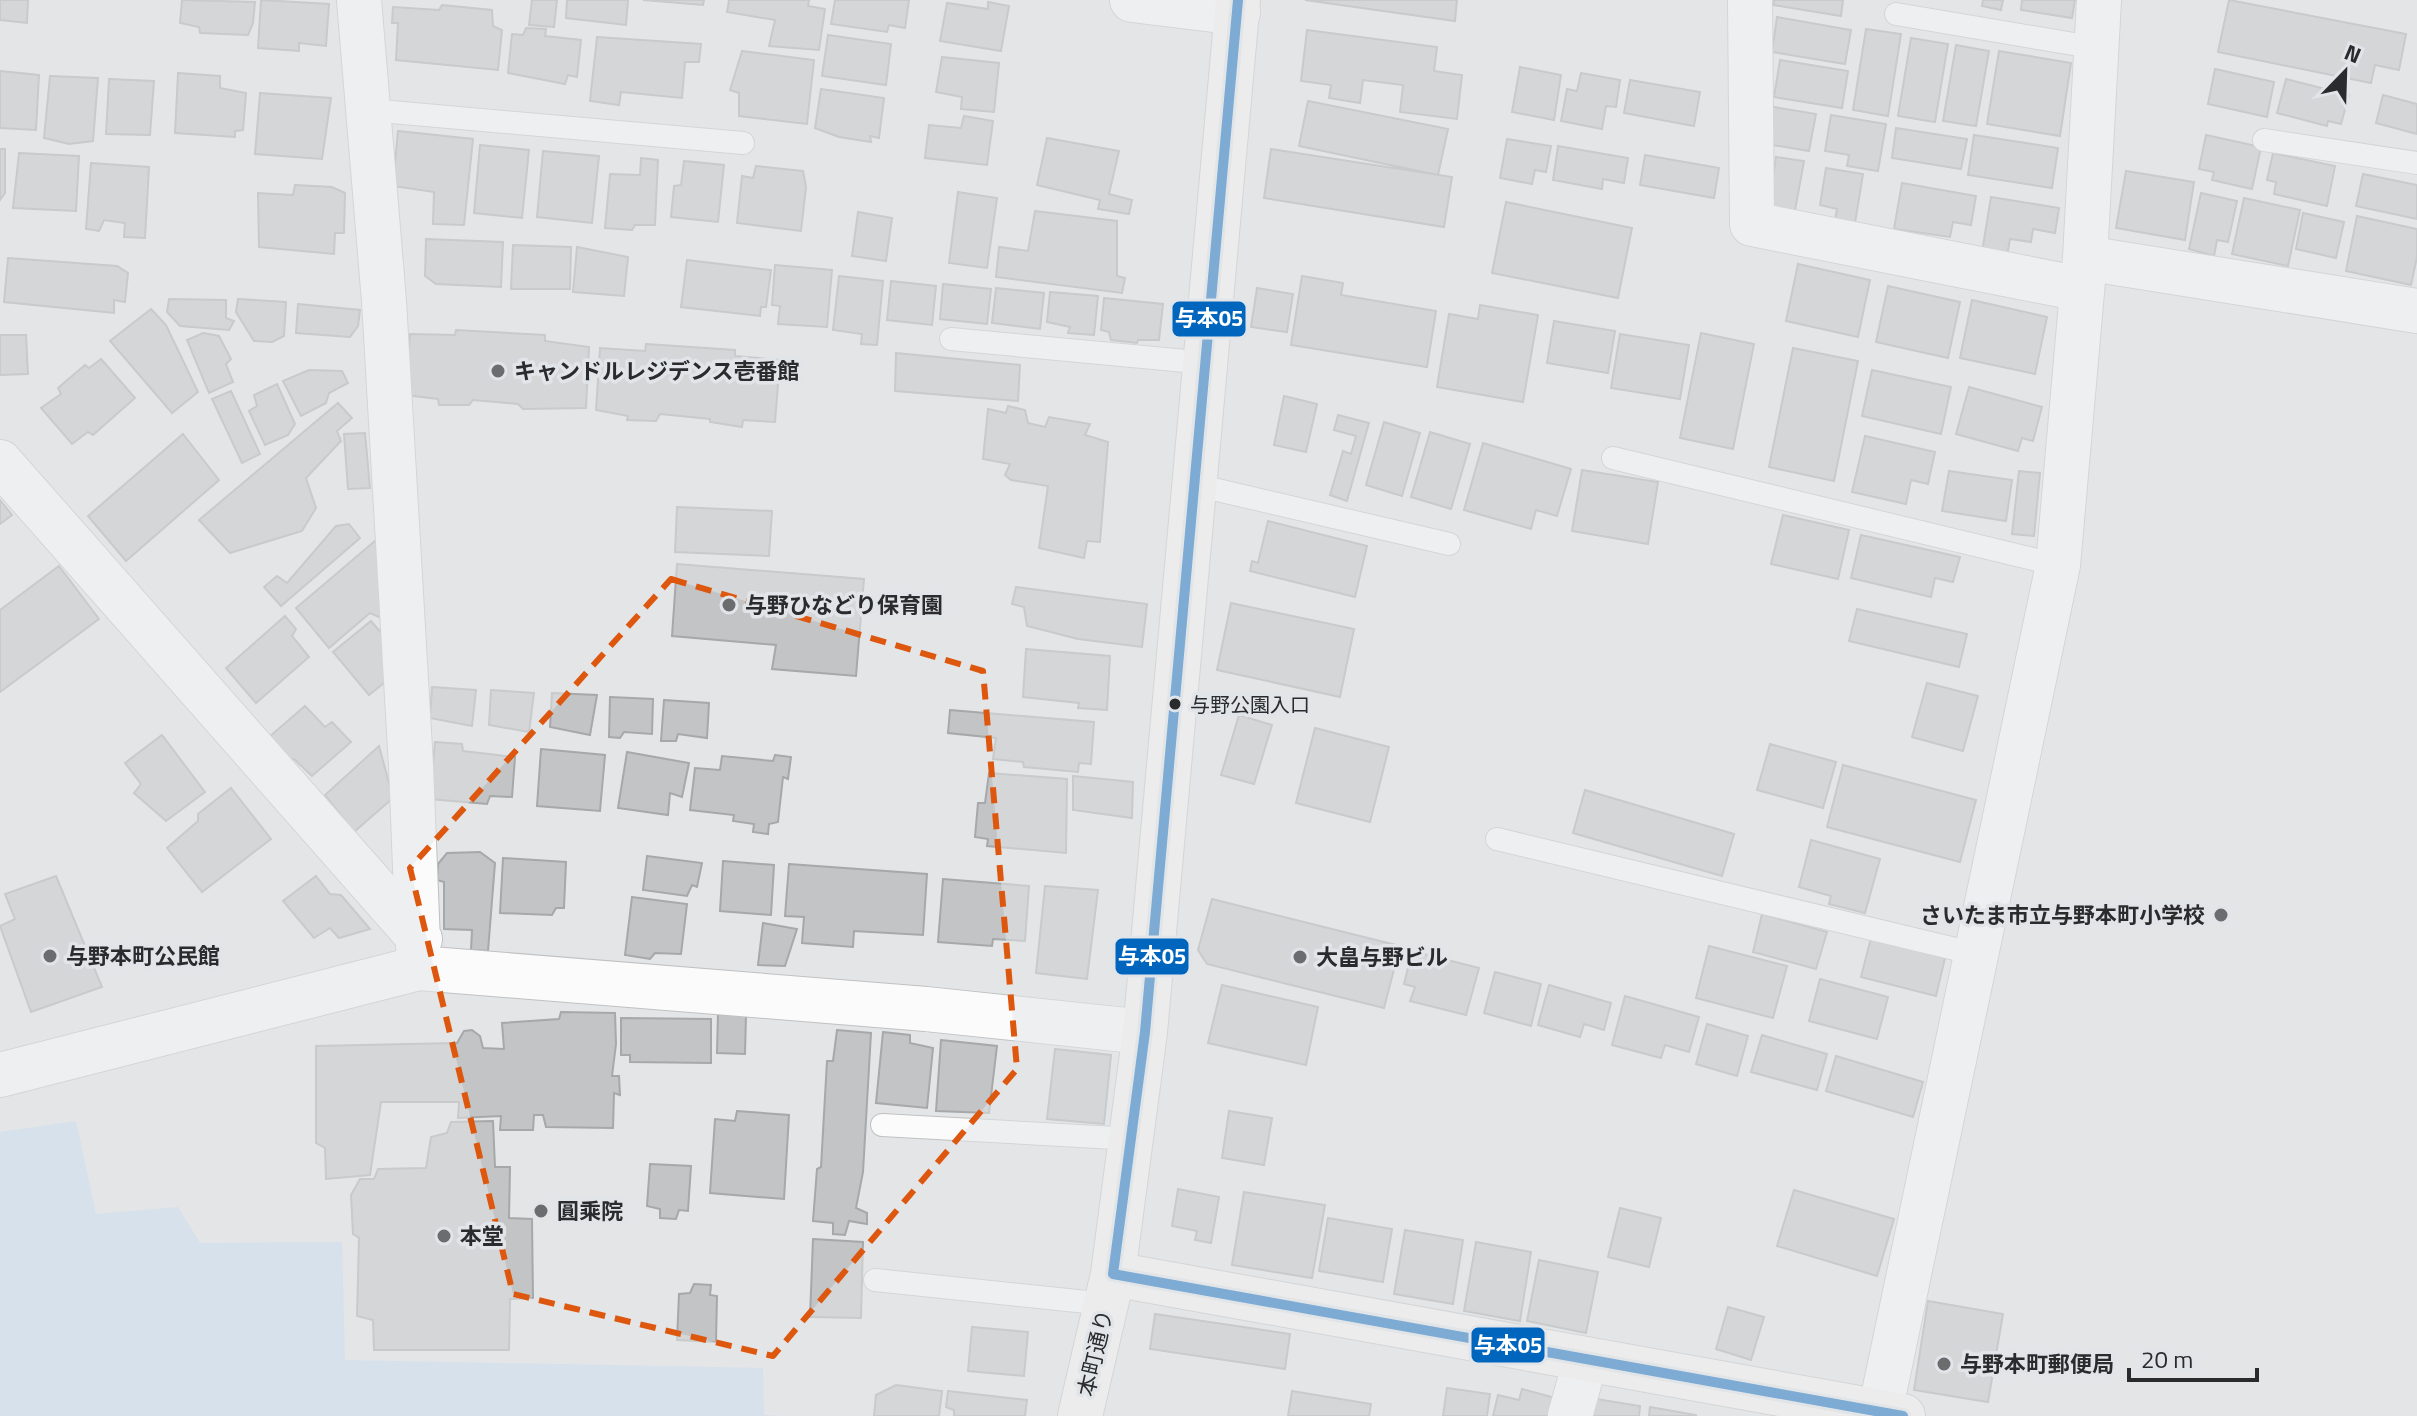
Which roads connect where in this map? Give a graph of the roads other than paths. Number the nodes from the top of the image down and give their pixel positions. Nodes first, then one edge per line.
1 (359, 0) edge
2 (1132, 0) edge
3 (1750, 0) edge
4 (2099, 0) edge
5 (1238, 6) edge
6 (1896, 14) dead end
7 (2097, 48) junction
8 (369, 110) junction
9 (2264, 140) dead end
10 (743, 143) dead end
11 (2417, 163) edge
12 (2083, 274) junction
13 (2417, 311) edge
14 (951, 339) dead end
15 (1207, 363) junction
16 (1613, 458) dead end
17 (0, 462) edge
18 (1196, 485) junction
19 (1449, 544) dead end
20 (2058, 565) junction
21 (1497, 839) dead end
22 (420, 954) junction
23 (1976, 954) junction
24 (1145, 1032) junction
25 (0, 1075) edge
26 (882, 1125) dead end
27 (1133, 1139) junction
28 (875, 1280) dead end
29 (1110, 1289) junction
30 (1585, 1362) junction
31 (1869, 1413) edge
32 (1080, 1416) edge
33 (1570, 1416) edge

1 - 8 street
2 - 5 street
3 - 12 street
4 - 7 street
5 - 15 main road, 本町通り
6 - 7 lane
7 - 12 street
8 - 10 lane
8 - 22 street
9 - 11 lane
12 - 13 street
12 - 20 street
14 - 15 lane
15 - 18 main road, 本町通り
16 - 20 lane
17 - 22 street
18 - 19 lane
18 - 24 main road, 本町通り
20 - 23 street
21 - 23 lane
22 - 24 street
22 - 25 street
23 - 31 street
24 - 27 main road, 本町通り
26 - 27 lane
27 - 29 main road, 本町通り
28 - 29 lane
29 - 30 main road
29 - 32 main road, 本町通り
30 - 31 main road
30 - 33 street

